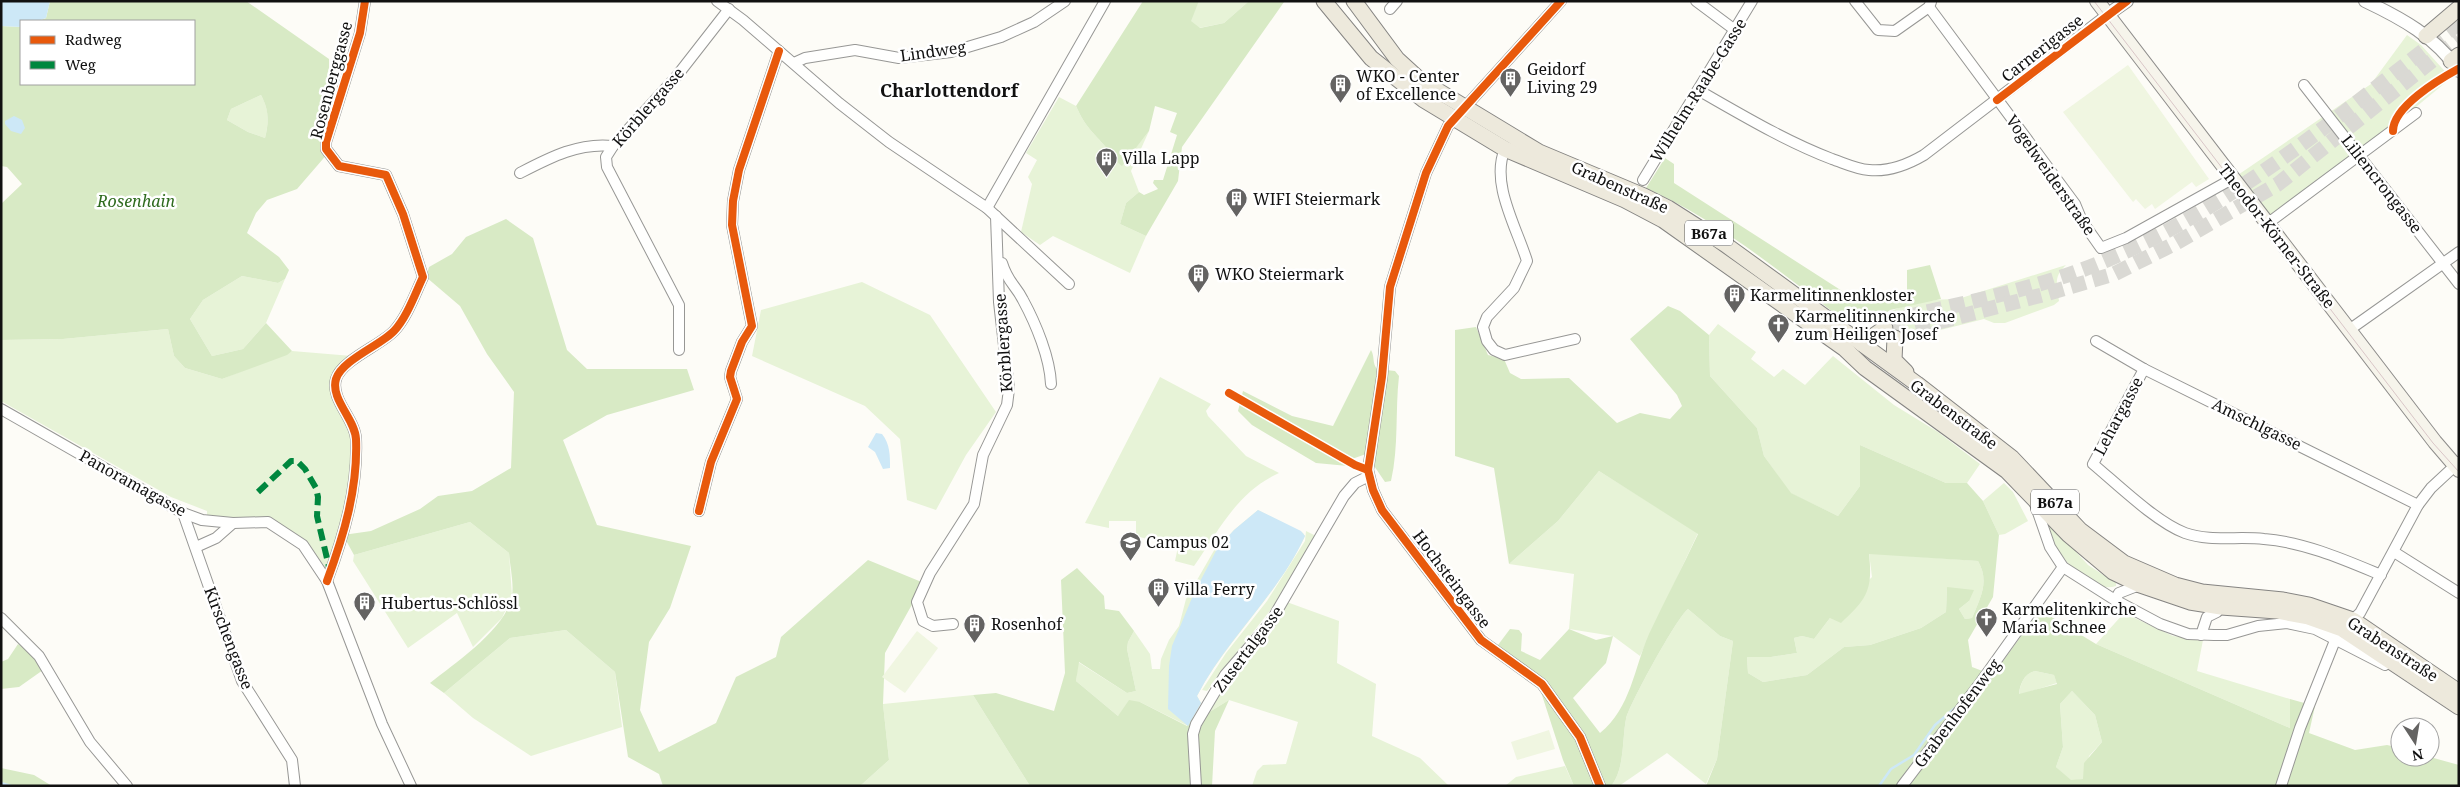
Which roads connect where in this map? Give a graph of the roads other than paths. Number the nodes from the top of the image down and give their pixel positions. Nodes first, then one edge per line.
1 (365, 1) edge
2 (1065, 1) edge
3 (1105, 1) edge
4 (1324, 1) edge
5 (1347, 1) edge
6 (1354, 1) edge
7 (1561, 1) edge
8 (1696, 1) edge
9 (1752, 1) edge
10 (2097, 1) edge
11 (2127, 1) edge
12 (2365, 1) edge
13 (718, 2) edge
14 (1857, 4) edge
15 (1930, 4) edge
16 (2459, 8) edge
17 (729, 9) junction
18 (2107, 15) junction
19 (1370, 24) junction
20 (1735, 30) junction
21 (2426, 36) junction
22 (779, 51) junction
23 (2456, 62) edge
24 (794, 63) junction
25 (2304, 85) dead end
26 (1698, 90) junction
27 (1998, 100) junction
28 (1464, 108) junction
29 (2416, 113) dead end
30 (1453, 120) junction
31 (613, 146) junction
32 (1505, 148) junction
33 (2361, 156) junction
34 (520, 174) dead end
35 (2232, 179) junction
36 (1643, 180) dead end
37 (987, 208) junction
38 (996, 216) junction
39 (2267, 224) junction
40 (999, 250) junction
41 (2459, 252) edge
42 (2442, 263) junction
43 (1069, 284) dead end
44 (2459, 284) edge
45 (2349, 330) junction
46 (1575, 340) dead end
47 (2096, 341) dead end
48 (680, 350) dead end
49 (1862, 354) junction
50 (2144, 369) junction
51 (1051, 384) dead end
52 (1917, 384) junction
53 (1, 409) edge
54 (2457, 466) edge
55 (1369, 476) junction
56 (2034, 498) junction
57 (2418, 505) junction
58 (699, 511) dead end
59 (183, 513) junction
60 (232, 523) junction
61 (196, 547) junction
62 (2394, 552) junction
63 (2063, 567) junction
64 (2381, 575) junction
65 (2145, 580) junction
66 (327, 581) junction
67 (2459, 593) edge
68 (2115, 600) junction
69 (2221, 607) junction
70 (1, 618) edge
71 (953, 624) dead end
72 (2344, 629) junction
73 (2201, 635) junction
74 (2459, 692) edge
75 (2459, 707) edge
76 (128, 786) edge
77 (295, 786) edge
78 (411, 786) edge
79 (1196, 786) edge
80 (1600, 786) edge
81 (1902, 786) edge
82 (2281, 786) edge

1 - 66 street, Rosenberggasse
2 - 24 street, Lindweg
3 - 37 street
4 - 30 main road, Grabenstraße / B67a
5 - 19 main road
6 - 19 main road, Grabenstraße / B67a
7 - 28 street, Hochsteingasse
8 - 20 street
9 - 20 street, Wilhelm-Raabe-Gasse
10 - 18 main road, Theodor-Körner-Straße
11 - 18 street, Carnerigasse
12 - 21 street
13 - 17 street
14 - 15 street
15 - 27 street, Vogelweiderstraße
16 - 21 main road
17 - 22 street
17 - 31 street, Körblergasse
18 - 27 street, Carnerigasse
18 - 35 main road, Theodor-Körner-Straße
19 - 28 main road, Grabenstraße / B67a
20 - 26 street, Wilhelm-Raabe-Gasse
21 - 23 street
22 - 24 street
22 - 58 street
24 - 37 street
25 - 33 street, Liliencrongasse
26 - 27 street, Carnerigasse
26 - 36 street, Wilhelm-Raabe-Gasse
27 - 35 street, Vogelweiderstraße
28 - 30 street, Hochsteingasse
28 - 49 main road, Grabenstraße / B67a
29 - 33 street
30 - 32 main road, Grabenstraße / B67a
30 - 55 street, Hochsteingasse
31 - 34 street
31 - 48 street, Körblergasse
32 - 46 street
32 - 49 main road, Grabenstraße / B67a
33 - 39 street
33 - 42 street, Liliencrongasse
35 - 39 main road, Theodor-Körner-Straße
37 - 38 street
38 - 40 street, Körblergasse
38 - 43 street
39 - 45 main road, Theodor-Körner-Straße
40 - 51 street, Körblergasse
40 - 71 street, Körblergasse
41 - 42 street
42 - 44 street, Liliencrongasse
42 - 45 street
45 - 54 main road, Theodor-Körner-Straße
47 - 50 street, Amschlgasse
49 - 52 main road, Grabenstraße / B67a
49 - 52 main road, B67a
49 - 56 main road, Grabenstraße / B67a
50 - 57 street, Amschlgasse
50 - 64 street, Lehargasse
52 - 65 main road, Grabenstraße / B67a
53 - 59 street, Panoramagasse
54 - 57 street
55 - 79 street, Zusertalgasse
55 - 80 street, Hochsteingasse
56 - 63 street, Grabenstraße
56 - 65 main road, Grabenstraße / B67a
57 - 62 street
59 - 60 street, Panoramagasse
59 - 61 street, Kirschengasse
60 - 61 street
60 - 66 street, Panoramagasse
61 - 77 street, Kirschengasse
62 - 64 street
62 - 67 street
63 - 68 street, Grabenstraße
63 - 81 street, Grabenhofenweg
64 - 72 street
65 - 68 street
65 - 69 main road, Grabenstraße / B67a
65 - 72 main road, Grabenstraße / B67a
66 - 78 street, Panoramagasse
68 - 73 street, Grabenstraße
69 - 72 main road, Grabenstraße / B67a
69 - 73 street
70 - 76 street
72 - 73 street, Grabenstraße
72 - 74 main road, Grabenstraße / B67a
72 - 75 main road, Grabenstraße / B67a
72 - 82 street

